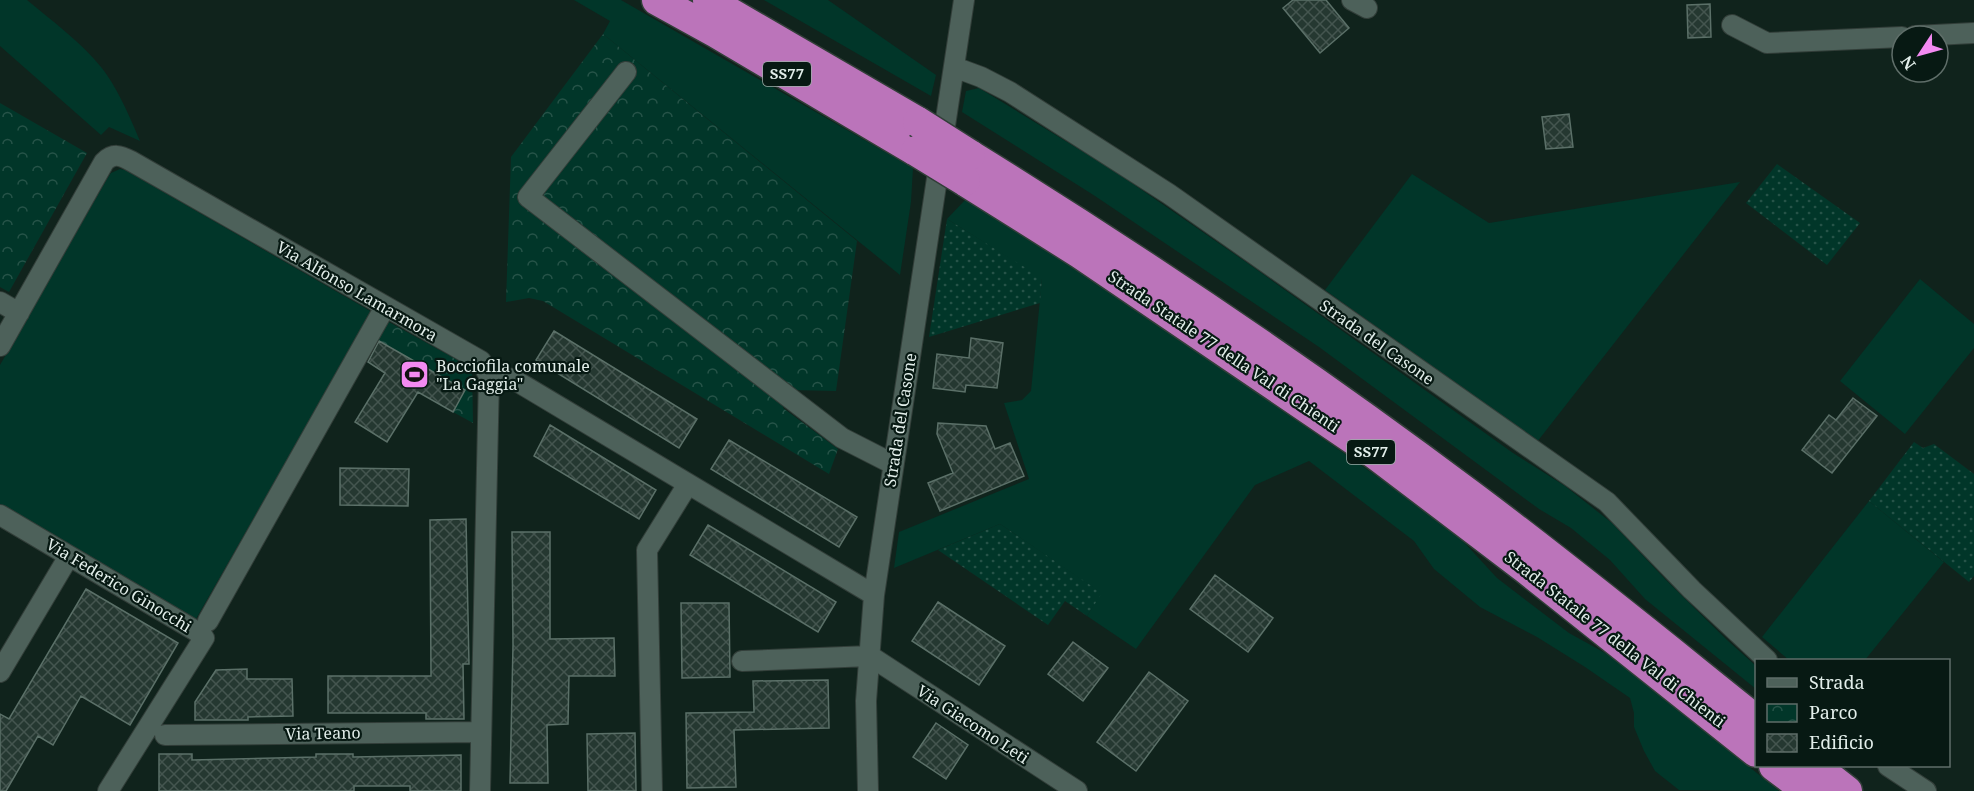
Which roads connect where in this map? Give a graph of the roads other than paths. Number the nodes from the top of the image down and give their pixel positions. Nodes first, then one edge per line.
1 (657, 0) edge
2 (708, 0) edge
3 (964, 0) edge
4 (1732, 25) dead end
5 (1974, 33) edge
6 (1950, 34) edge
7 (1890, 38) edge
8 (954, 67) junction
9 (626, 72) dead end
10 (917, 136) junction
11 (968, 168) junction
12 (0, 302) edge
13 (385, 307) junction
14 (19, 313) junction
15 (0, 346) edge
16 (489, 376) junction
17 (893, 464) junction
18 (688, 484) junction
19 (0, 515) edge
20 (69, 556) junction
21 (874, 595) junction
22 (208, 621) dead end
23 (870, 656) junction
24 (1766, 659) edge
25 (742, 661) dead end
26 (0, 672) edge
27 (1755, 719) edge
28 (481, 732) junction
29 (165, 735) dead end
30 (1755, 751) edge
31 (1777, 767) edge
32 (1817, 767) edge
33 (1891, 767) edge
34 (108, 791) edge
35 (480, 791) edge
36 (652, 791) edge
37 (868, 791) edge
38 (1077, 791) edge
39 (1807, 791) edge
40 (1847, 791) edge
41 (1926, 791) edge

1 - 10 highway, Strada Statale 77 della Val di Chienti / SS77
2 - 10 highway, Strada Statale 77 della Val di Chienti / SS77
3 - 8 street, Strada del Casone
4 - 7 street
5 - 6 street
8 - 17 street, Strada del Casone
8 - 24 street, Strada del Casone
9 - 17 street
10 - 11 highway, Strada Statale 77 della Val di Chienti / SS77, bridge
11 - 27 highway, Strada Statale 77 della Val di Chienti / SS77
11 - 30 highway, Strada Statale 77 della Val di Chienti / SS77
12 - 14 street
13 - 14 street, Via Alfonso Lamarmora
13 - 16 street, Via Alfonso Lamarmora
13 - 22 street
14 - 15 street, Via Alfonso Lamarmora
16 - 18 street
16 - 28 street
17 - 21 street, Strada del Casone
18 - 21 street
18 - 36 street
19 - 20 street, Via Federico Ginocchi
20 - 26 street
20 - 34 street, Via Federico Ginocchi
21 - 23 street, Strada del Casone
23 - 25 street
23 - 37 street, Strada del Casone
23 - 38 street, Via Giacomo Leti
28 - 29 street, Via Teano
28 - 35 street
31 - 39 highway
32 - 40 highway
33 - 41 street

